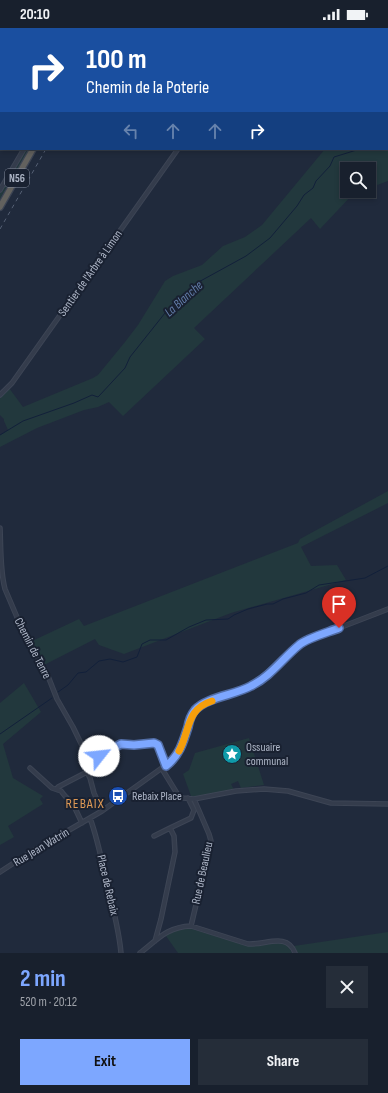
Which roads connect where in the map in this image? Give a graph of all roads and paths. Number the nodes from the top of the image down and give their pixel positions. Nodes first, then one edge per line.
1 (23, 150) edge
2 (32, 150) edge
3 (177, 150) edge
4 (0, 190) edge
5 (0, 207) edge
6 (0, 395) edge
7 (0, 528) edge
8 (388, 609) edge
9 (90, 762) junction
10 (166, 766) junction
11 (30, 768) dead end
12 (162, 769) junction
13 (86, 772) junction
14 (58, 790) junction
15 (188, 798) junction
16 (194, 799) junction
17 (388, 804) edge
18 (102, 811) junction
19 (90, 818) junction
20 (82, 823) junction
21 (170, 828) junction
22 (154, 836) dead end
23 (0, 872) edge
24 (191, 926) junction
25 (155, 941) junction
26 (121, 953) edge
27 (140, 953) edge
28 (296, 953) edge

1 - 4 street
2 - 5 highway, N56
3 - 6 street, Sentier de l'Arbre à Limon
7 - 9 street, Chemin de Tenre
8 - 10 street
9 - 10 street
9 - 13 street
10 - 12 street
11 - 14 street
12 - 15 street
12 - 18 street
13 - 14 street
13 - 18 street
14 - 20 street
15 - 16 street
15 - 21 street
16 - 17 street
16 - 24 street, Rue de Beaulieu
18 - 19 street
19 - 20 street
19 - 26 street, Place de Rebaix
20 - 23 street, Rue Jean Watrin
21 - 22 street
21 - 25 street
24 - 25 street
24 - 28 street
25 - 27 street

